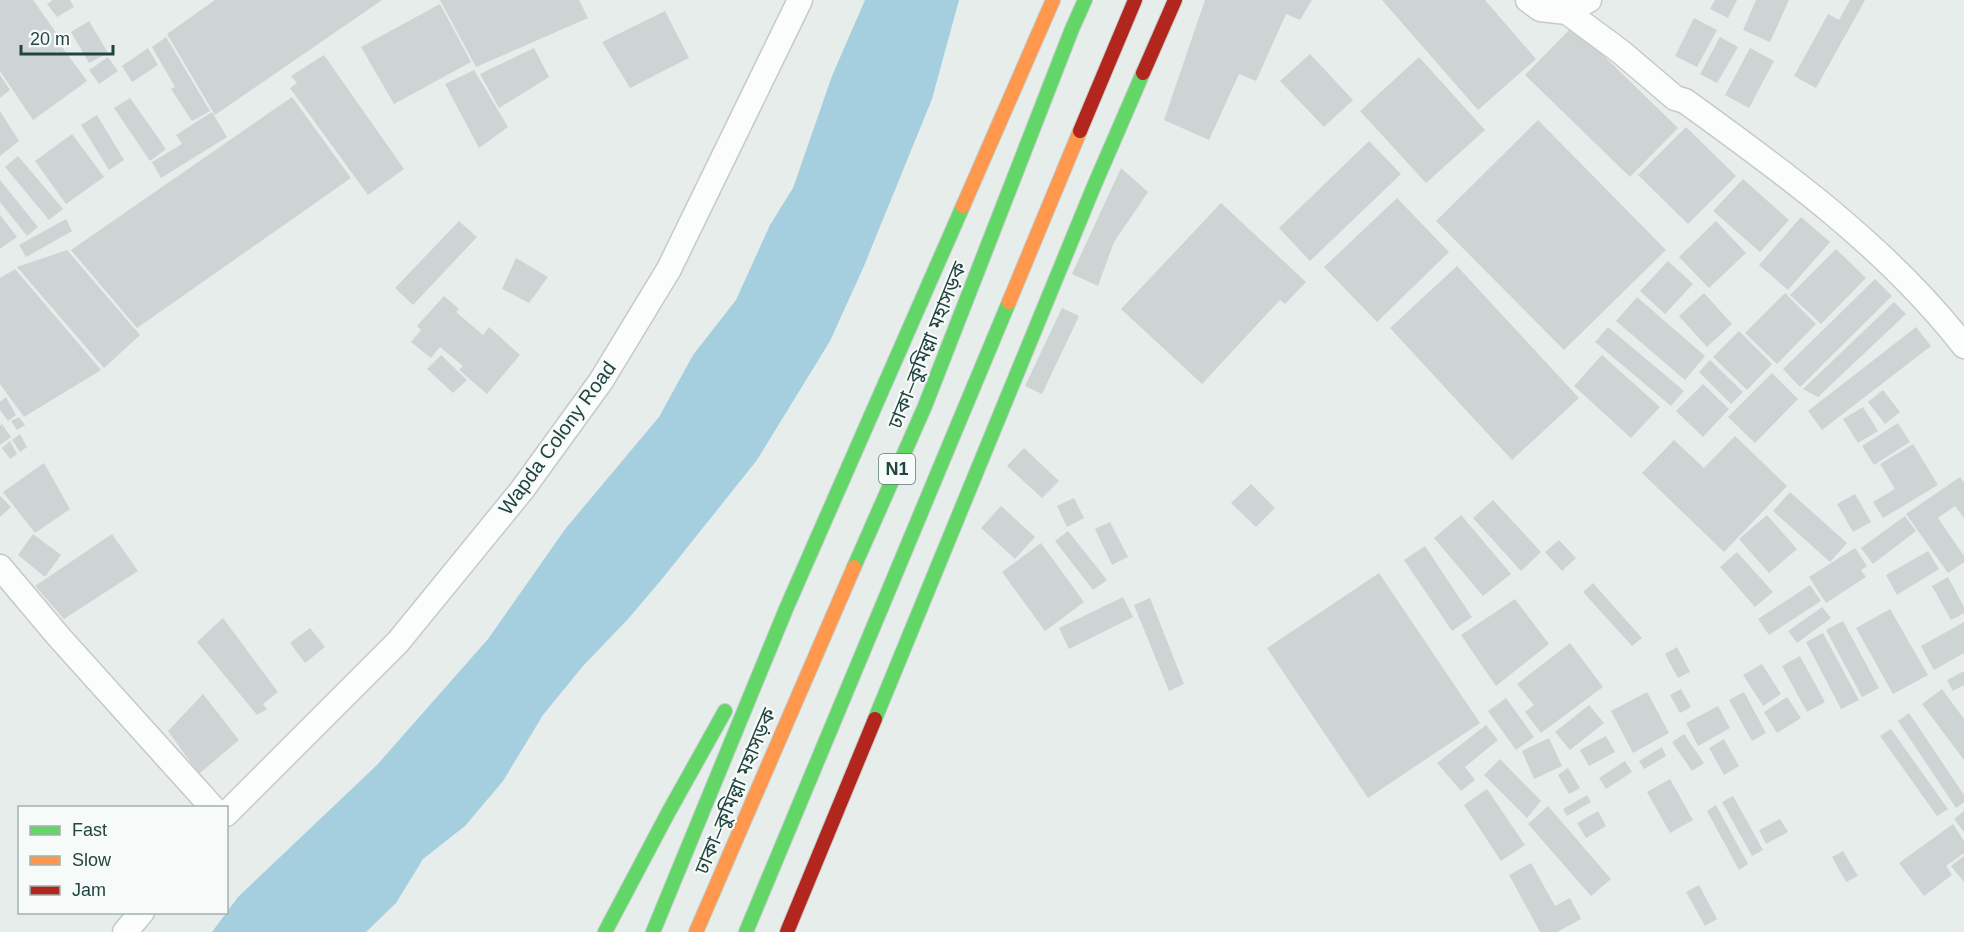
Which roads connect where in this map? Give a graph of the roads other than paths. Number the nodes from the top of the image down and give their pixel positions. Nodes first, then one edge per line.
1 (800, 0) edge
2 (1053, 0) edge
3 (1085, 0) edge
4 (1135, 0) edge
5 (1175, 0) edge
6 (1528, 0) edge
7 (1589, 0) edge
8 (1567, 12) junction
9 (1964, 346) edge
10 (0, 567) edge
11 (786, 609) junction
12 (212, 806) edge
13 (228, 812) edge
14 (140, 914) edge
15 (125, 932) edge
16 (605, 932) edge
17 (653, 932) edge
18 (696, 932) edge
19 (746, 932) edge
20 (787, 932) edge

1 - 13 street, Wapda Colony Road
2 - 11 highway
3 - 18 highway, ঢাকা–কুমিল্লা মহাসড়ক / N1
4 - 19 highway, N1
5 - 20 highway
6 - 8 street
7 - 8 street
8 - 9 street
10 - 12 street
11 - 16 highway
11 - 17 highway
14 - 15 street

